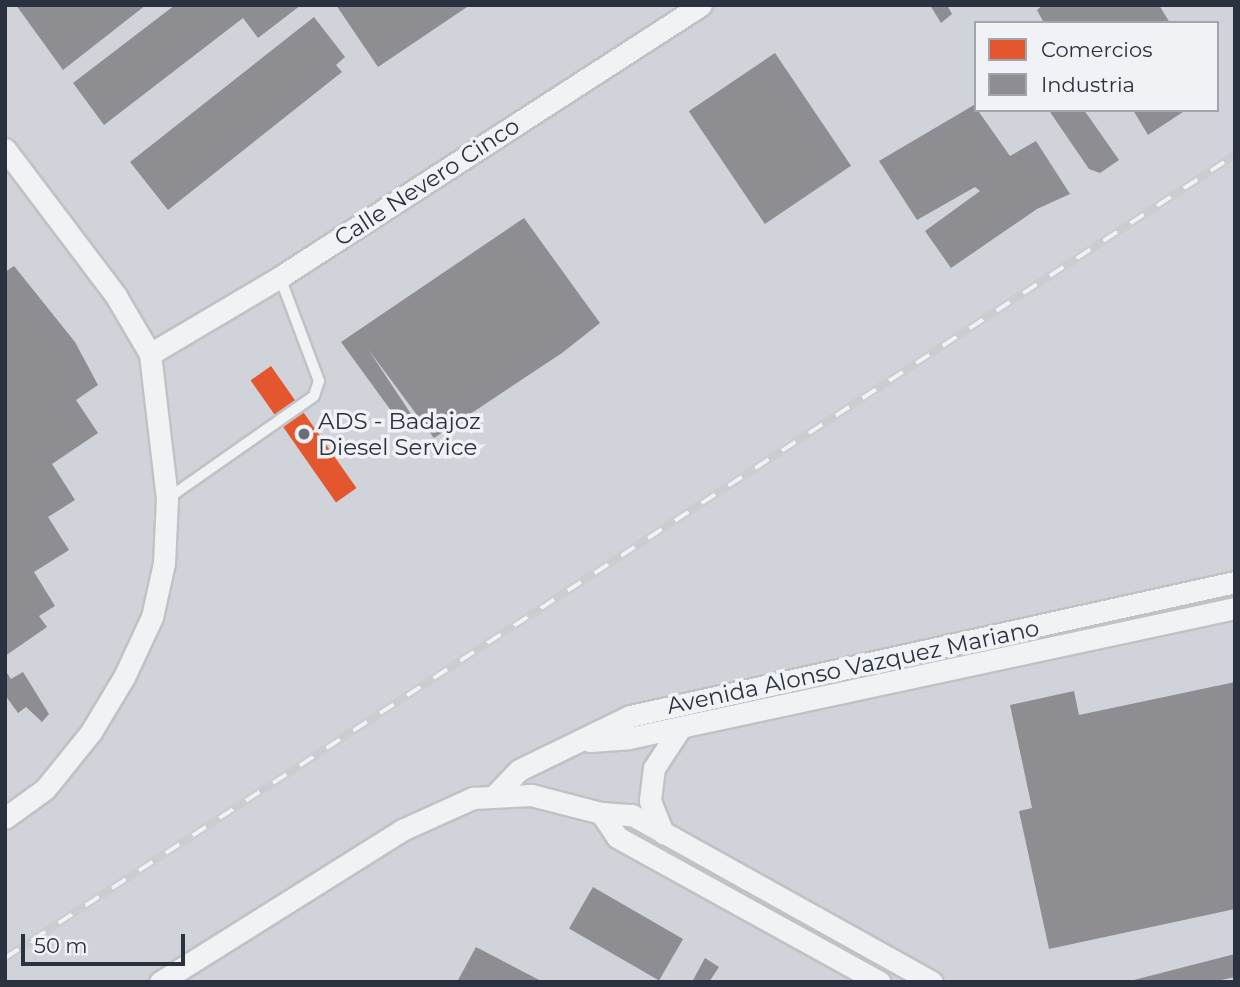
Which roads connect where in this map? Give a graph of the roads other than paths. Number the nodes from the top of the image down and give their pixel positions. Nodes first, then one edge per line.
1 (701, 5) edge
2 (5, 149) edge
3 (280, 277) junction
4 (150, 354) junction
5 (167, 499) junction
6 (1235, 582) edge
7 (1235, 608) edge
8 (681, 727) junction
9 (577, 741) junction
10 (493, 797) junction
11 (601, 813) junction
12 (5, 818) edge
13 (663, 833) junction
14 (160, 982) edge
15 (880, 982) edge
16 (932, 982) edge

1 - 3 street, Calle Nevero Cinco
2 - 4 street
3 - 4 street, Calle Nevero Cinco
3 - 5 lane
4 - 5 street
5 - 12 street
6 - 9 street, Avenida Alonso Vazquez Mariano
7 - 8 street, Avenida Alonso Vazquez Mariano
8 - 9 street, Avenida Alonso Vazquez Mariano
8 - 13 street, Avenida Alonso Vazquez Mariano
9 - 10 street
10 - 11 street
10 - 14 street
11 - 13 street
11 - 15 street
13 - 16 street

